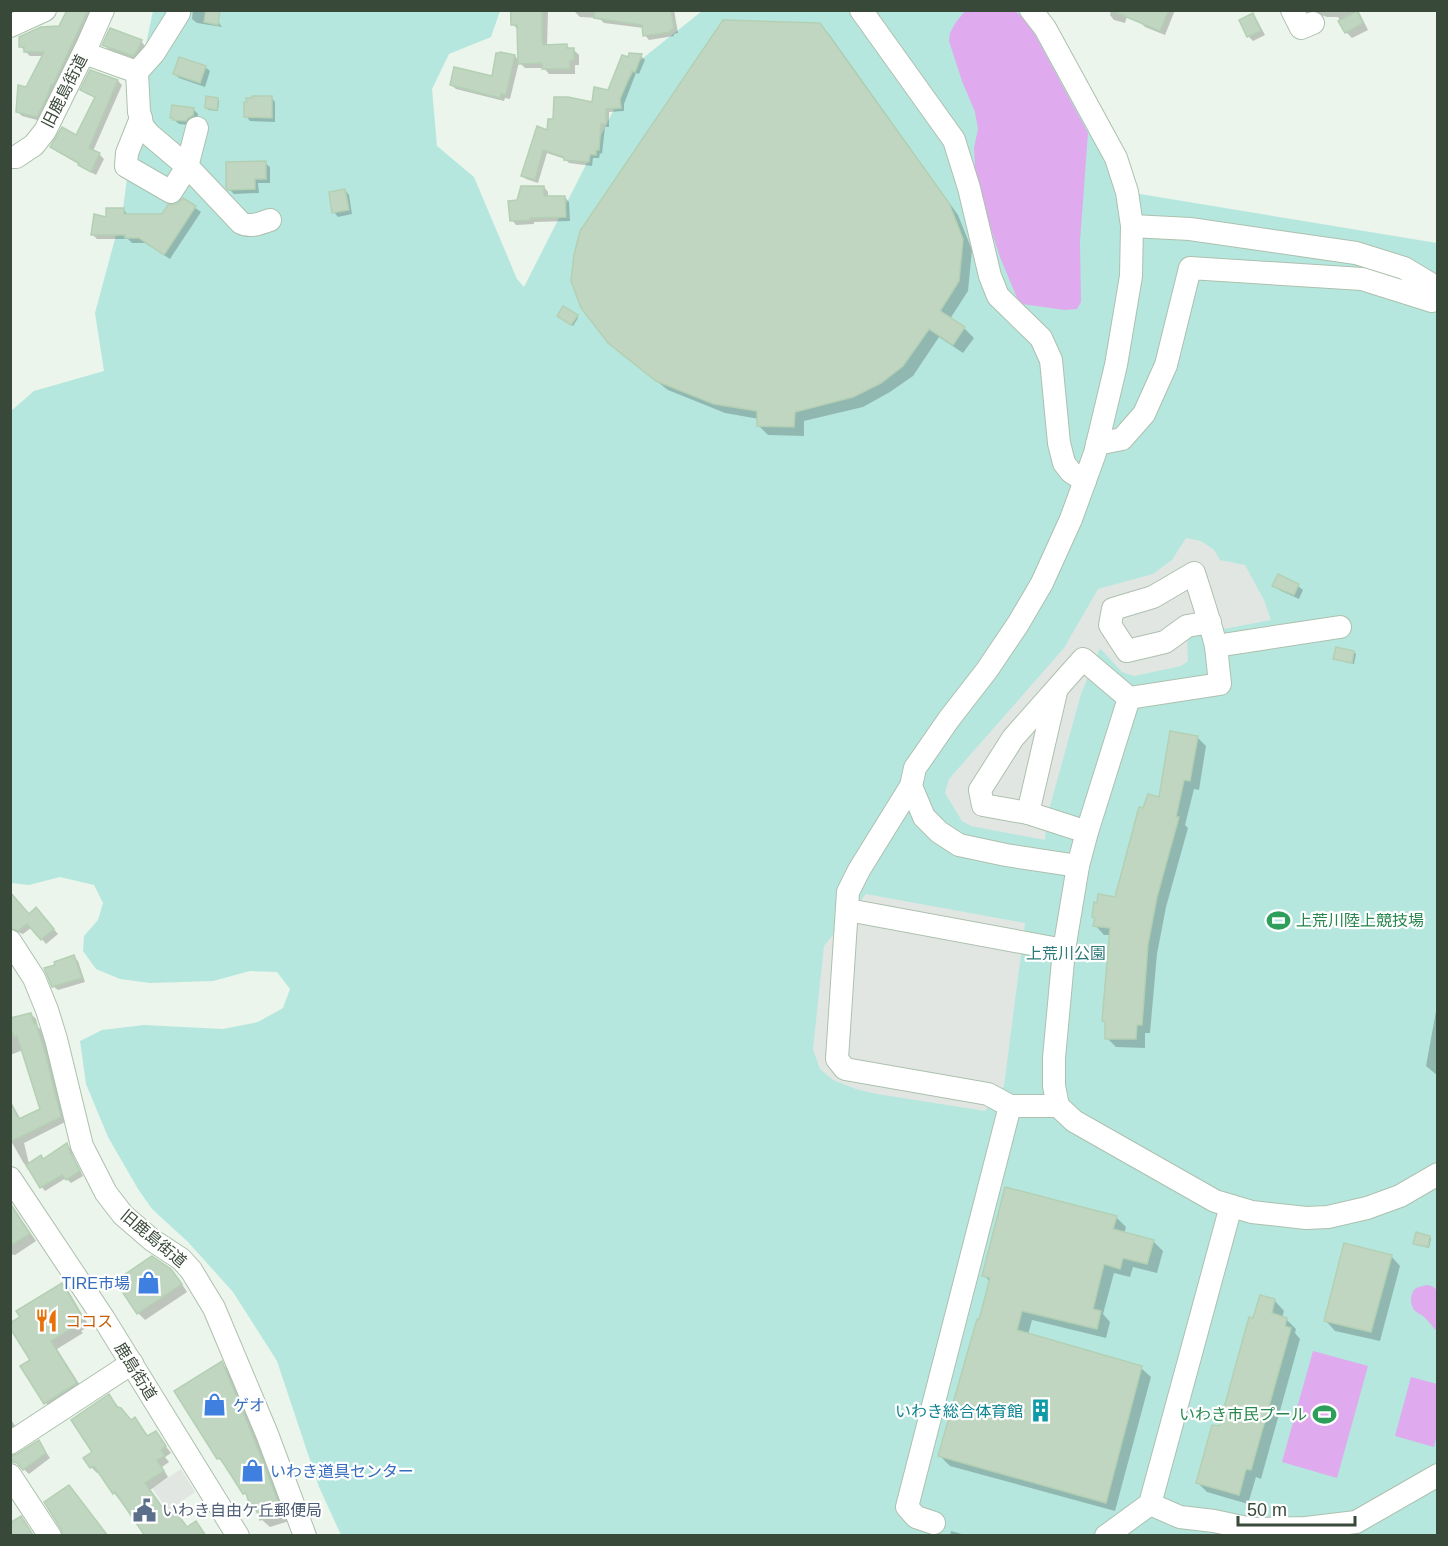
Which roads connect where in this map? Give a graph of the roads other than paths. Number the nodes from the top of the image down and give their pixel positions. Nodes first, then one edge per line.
1 (45, 10) edge
2 (103, 10) edge
3 (861, 10) edge
4 (1031, 10) edge
5 (1292, 10) edge
6 (179, 13) dead end
7 (1313, 23) dead end
8 (10, 26) edge
9 (84, 53) junction
10 (137, 72) junction
11 (141, 118) junction
12 (197, 128) dead end
13 (10, 157) edge
14 (187, 167) junction
15 (270, 220) dead end
16 (1132, 226) junction
17 (1097, 444) junction
18 (1084, 481) junction
19 (1210, 622) dead end
20 (1340, 627) dead end
21 (1216, 646) junction
22 (1057, 689) junction
23 (1129, 698) junction
24 (911, 786) junction
25 (1028, 813) junction
26 (1087, 832) junction
27 (1078, 866) junction
28 (848, 910) junction
29 (10, 941) edge
30 (1064, 950) junction
31 (1010, 1106) junction
32 (1058, 1106) junction
33 (1437, 1174) edge
34 (10, 1178) edge
35 (17, 1201) edge
36 (1231, 1206) junction
37 (132, 1363) junction
38 (10, 1443) edge
39 (10, 1475) edge
40 (1437, 1475) edge
41 (1150, 1504) junction
42 (934, 1523) dead end
43 (50, 1536) edge
44 (238, 1536) edge
45 (305, 1536) edge
46 (1106, 1536) edge

1 - 8 street
2 - 9 street, 旧鹿島街道
3 - 18 street
4 - 16 street
5 - 7 street
6 - 10 street
9 - 10 street
9 - 13 street, 旧鹿島街道
10 - 11 street
11 - 14 street
11 - 14 street
12 - 14 street
14 - 15 street
16 - 17 street
16 - 17 street
17 - 18 street
18 - 24 street
19 - 21 street
20 - 21 street
21 - 23 street
22 - 23 street
22 - 25 street
22 - 25 street
23 - 26 street
24 - 27 street
24 - 28 street
25 - 26 street
26 - 27 street
27 - 30 street
28 - 30 street
28 - 31 street
29 - 45 street, 旧鹿島街道
30 - 32 street
31 - 32 street
31 - 42 street
32 - 36 street
33 - 36 street
34 - 35 street, 鹿島街道
35 - 37 street, 鹿島街道
36 - 41 street
37 - 38 street
37 - 44 street, 鹿島街道
39 - 43 street
40 - 41 street
41 - 46 street

